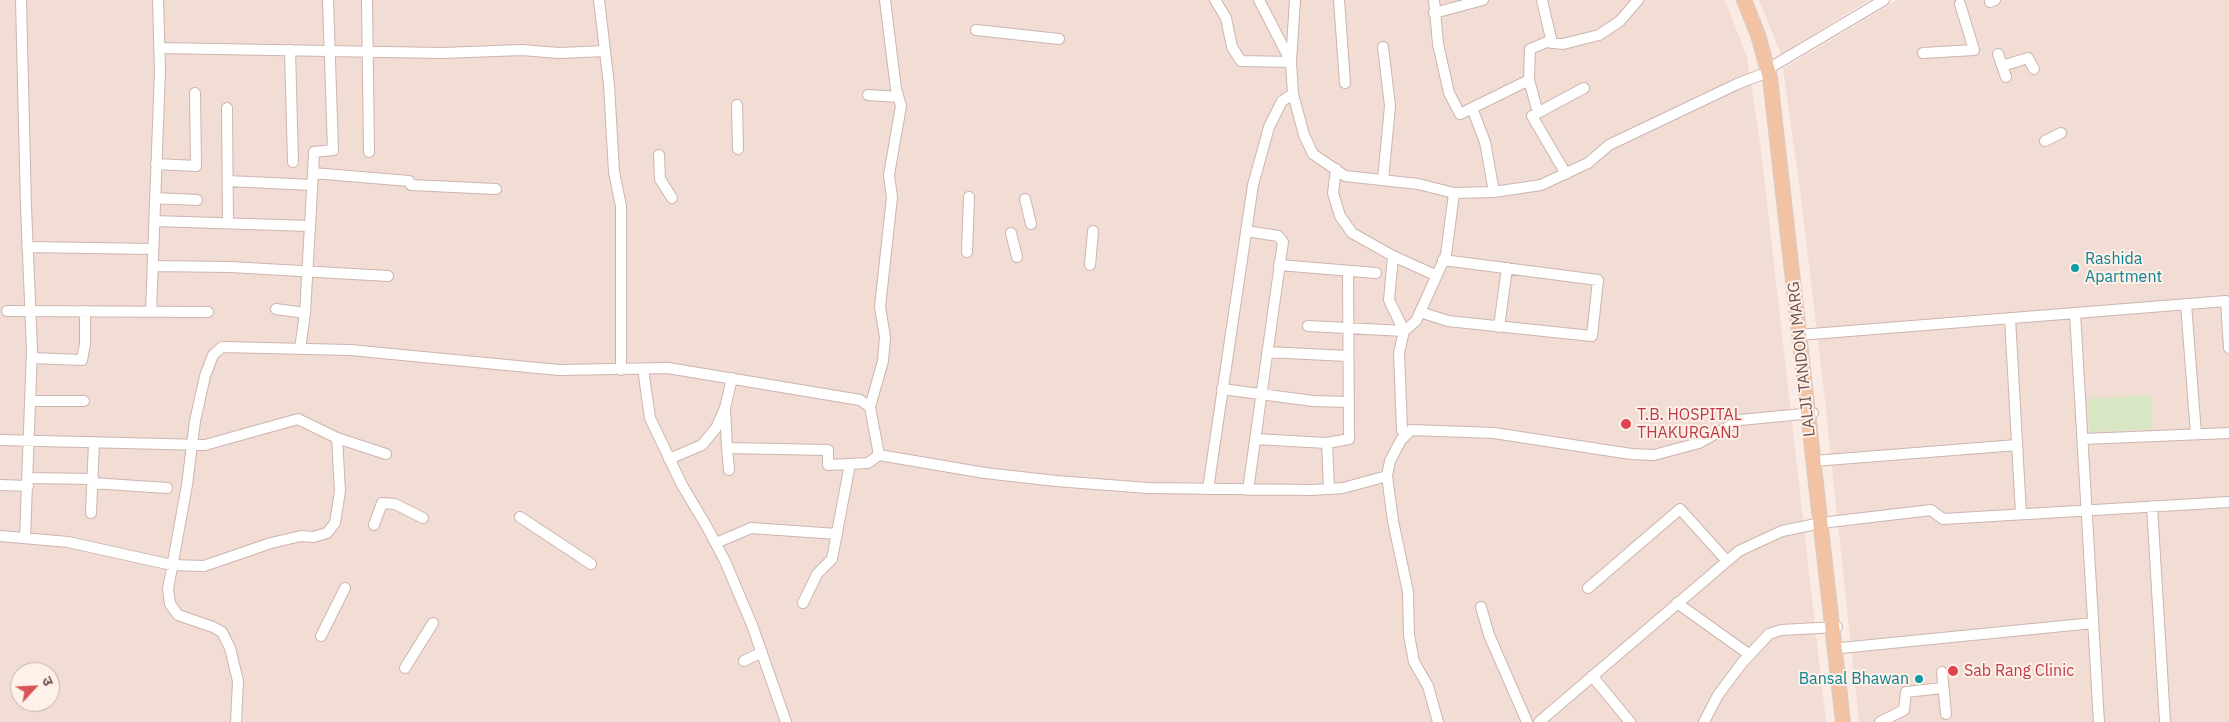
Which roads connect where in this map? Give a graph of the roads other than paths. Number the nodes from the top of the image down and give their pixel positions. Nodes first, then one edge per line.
1 (21, 0) edge
2 (158, 0) edge
3 (328, 0) edge
4 (367, 0) edge
5 (599, 0) edge
6 (885, 0) edge
7 (1215, 0) edge
8 (1259, 0) edge
9 (1295, 0) edge
10 (1339, 0) edge
11 (1434, 0) edge
12 (1483, 0) edge
13 (1542, 0) edge
14 (1638, 0) edge
15 (1744, 0) edge
16 (1750, 0) edge
17 (1884, 0) edge
18 (1960, 4) dead end
19 (1434, 13) junction
20 (976, 30) dead end
21 (1059, 39) dead end
22 (1552, 43) junction
23 (1383, 47) dead end
24 (159, 48) junction
25 (290, 50) junction
26 (329, 51) junction
27 (605, 51) junction
28 (368, 52) junction
29 (1923, 53) dead end
30 (1998, 54) dead end
31 (1291, 62) junction
32 (2002, 66) junction
33 (1771, 69) junction
34 (2034, 69) dead end
35 (2006, 77) dead end
36 (1529, 80) junction
37 (1345, 82) dead end
38 (1584, 88) dead end
39 (195, 93) dead end
40 (1293, 94) junction
41 (868, 95) dead end
42 (898, 97) junction
43 (737, 105) dead end
44 (227, 108) dead end
45 (1472, 108) junction
46 (1538, 113) junction
47 (2061, 133) dead end
48 (2045, 141) dead end
49 (738, 149) dead end
50 (369, 152) dead end
51 (659, 155) dead end
52 (293, 162) dead end
53 (156, 164) junction
54 (1336, 169) junction
55 (313, 173) junction
56 (1566, 174) junction
57 (1383, 180) junction
58 (228, 181) junction
59 (312, 185) junction
60 (496, 189) dead end
61 (1494, 192) junction
62 (1454, 194) junction
63 (969, 197) dead end
64 (155, 198) junction
65 (672, 198) dead end
66 (1025, 199) dead end
67 (197, 200) dead end
68 (154, 221) junction
69 (228, 223) junction
70 (1030, 224) dead end
71 (310, 226) junction
72 (1093, 231) dead end
73 (1246, 231) junction
74 (1011, 232) dead end
75 (27, 247) junction
76 (153, 248) junction
77 (967, 252) dead end
78 (1393, 256) junction
79 (1017, 257) dead end
80 (1443, 260) junction
81 (1090, 265) dead end
82 (1279, 265) junction
83 (153, 266) junction
84 (1507, 268) junction
85 (307, 272) junction
86 (1348, 272) junction
87 (1376, 273) dead end
88 (1435, 275) junction
89 (388, 276) dead end
90 (2186, 304) junction
91 (276, 309) dead end
92 (30, 310) junction
93 (7, 311) dead end
94 (85, 311) junction
95 (151, 312) junction
96 (208, 312) dead end
97 (1420, 312) junction
98 (305, 313) junction
99 (2076, 313) junction
100 (2010, 318) junction
101 (1308, 326) dead end
102 (1499, 327) junction
103 (1348, 328) junction
104 (1404, 331) junction
105 (1802, 335) junction
106 (2229, 348) edge
107 (300, 349) junction
108 (1267, 352) junction
109 (1348, 356) junction
110 (32, 358) junction
111 (643, 369) junction
112 (621, 370) junction
113 (732, 378) junction
114 (1222, 389) junction
115 (874, 394) junction
116 (1261, 395) junction
117 (860, 400) junction
118 (31, 401) junction
119 (84, 401) dead end
120 (1349, 402) junction
121 (870, 406) junction
122 (725, 408) junction
123 (1811, 413) junction
124 (2229, 433) edge
125 (2196, 434) junction
126 (1405, 436) junction
127 (337, 438) junction
128 (1255, 439) junction
129 (2083, 439) junction
130 (0, 440) edge
131 (30, 441) junction
132 (94, 442) junction
133 (1327, 443) junction
134 (192, 444) junction
135 (2017, 445) junction
136 (727, 448) junction
137 (386, 454) dead end
138 (879, 455) junction
139 (669, 459) junction
140 (1817, 461) junction
141 (850, 464) junction
142 (729, 470) dead end
143 (1387, 476) junction
144 (92, 481) junction
145 (28, 482) junction
146 (0, 485) edge
147 (167, 488) dead end
148 (1329, 489) junction
149 (1208, 490) junction
150 (1248, 490) junction
151 (2229, 502) edge
152 (2152, 506) junction
153 (2087, 510) junction
154 (91, 514) dead end
155 (2021, 514) junction
156 (520, 517) dead end
157 (422, 518) dead end
158 (1824, 523) junction
159 (374, 526) dead end
160 (837, 534) junction
161 (0, 536) edge
162 (24, 538) junction
163 (716, 544) junction
164 (1727, 561) junction
165 (591, 564) dead end
166 (172, 565) junction
167 (345, 588) dead end
168 (1588, 588) dead end
169 (803, 603) dead end
170 (1677, 603) junction
171 (1482, 607) dead end
172 (433, 623) dead end
173 (2093, 623) junction
174 (1835, 627) junction
175 (321, 636) dead end
176 (1841, 648) junction
177 (762, 652) junction
178 (1750, 655) junction
179 (744, 661) dead end
180 (405, 668) dead end
181 (1942, 672) dead end
182 (1592, 676) junction
183 (1943, 688) junction
184 (1946, 714) dead end
185 (236, 722) edge
186 (786, 722) edge
187 (1438, 722) edge
188 (1527, 722) edge
189 (1539, 722) edge
190 (1630, 722) edge
191 (1704, 722) edge
192 (1843, 722) edge
193 (1849, 722) edge
194 (1880, 722) edge
195 (2099, 722) edge
196 (2165, 722) edge

1 - 75 street
2 - 24 street
3 - 26 street
4 - 28 street
5 - 27 street
6 - 42 street
7 - 31 street
8 - 31 street
9 - 31 street
10 - 37 street
11 - 19 street
12 - 19 street
13 - 22 street
14 - 22 street
15 - 33 main road, LALJI TANDON MARG
16 - 33 main road, LALJI TANDON MARG
17 - 33 street
18 - 29 street
19 - 45 street
20 - 21 street
22 - 36 street
23 - 57 street
24 - 25 street
24 - 53 street
25 - 26 street
25 - 52 street
26 - 28 street
26 - 55 street
27 - 28 street
27 - 112 street
28 - 50 street
30 - 32 street
31 - 40 street
32 - 34 street
32 - 35 street
33 - 56 street
33 - 105 main road, LALJI TANDON MARG
36 - 45 street
36 - 46 street
38 - 46 street
39 - 53 street
40 - 54 street
40 - 73 street
41 - 42 street
42 - 115 street
43 - 49 street
44 - 58 street
45 - 61 street
46 - 56 street
47 - 48 street
51 - 65 street
53 - 64 street
54 - 57 street
54 - 78 street
55 - 59 street
55 - 60 street
56 - 61 street
57 - 62 street
58 - 59 street
58 - 69 street
59 - 71 street
61 - 62 street
62 - 80 street
63 - 77 street
64 - 67 street
64 - 68 street
66 - 70 street
68 - 69 street
68 - 76 street
69 - 71 street
71 - 85 street
72 - 81 street
73 - 82 street
73 - 114 street
74 - 79 street
75 - 76 street
75 - 92 street
76 - 83 street
78 - 88 street
78 - 104 street
80 - 84 street
80 - 88 street
82 - 86 street
82 - 108 street
83 - 85 street
83 - 95 street
84 - 102 street
84 - 102 street
85 - 89 street
85 - 98 street
86 - 87 street
86 - 103 street
88 - 97 street
90 - 99 street
90 - 106 street
90 - 125 street
91 - 98 street
92 - 93 street
92 - 94 street
92 - 110 street
94 - 95 street
94 - 110 street
95 - 96 street
97 - 102 street
97 - 104 street
98 - 107 street
99 - 100 street
99 - 129 street
100 - 105 street
100 - 135 street
101 - 103 street
103 - 104 street
103 - 109 street
104 - 126 street
105 - 123 main road, LALJI TANDON MARG
107 - 112 street
107 - 134 street
108 - 109 street
108 - 116 street
109 - 120 street
110 - 118 street
111 - 112 street
111 - 113 street
111 - 139 street
113 - 117 street
113 - 122 street
114 - 116 street
114 - 149 street
115 - 117 street
115 - 121 street
116 - 120 street
116 - 128 street
117 - 121 street
118 - 119 street
118 - 131 street
120 - 133 street
121 - 138 street
122 - 136 street
122 - 139 street
123 - 126 street
123 - 140 main road, LALJI TANDON MARG
124 - 125 street
125 - 129 street
126 - 143 street
127 - 134 street
127 - 137 street
127 - 166 street
128 - 133 street
128 - 150 street
129 - 153 street
130 - 131 street
131 - 132 street
131 - 145 street
132 - 134 street
132 - 144 street
133 - 148 street
134 - 166 street
135 - 140 street
135 - 155 street
136 - 141 street
136 - 142 street
138 - 141 street
138 - 149 street
139 - 163 street
140 - 158 main road, LALJI TANDON MARG
141 - 160 street
143 - 148 street
143 - 187 street
144 - 145 street
144 - 147 street
144 - 154 street
145 - 146 street
145 - 162 street
148 - 150 street
149 - 150 street
151 - 152 street
152 - 153 street
152 - 196 street
153 - 155 street
153 - 173 street
155 - 158 street
156 - 165 street
157 - 159 street
158 - 164 street
158 - 174 main road, LALJI TANDON MARG
160 - 163 street
160 - 169 street
161 - 162 street
162 - 166 street
163 - 177 street
164 - 168 street
164 - 170 street
166 - 185 street
167 - 175 street
170 - 178 street
170 - 182 street
171 - 188 street
172 - 180 street
173 - 176 street
173 - 195 street
174 - 176 main road, LALJI TANDON MARG
174 - 178 street
174 - 192 main road, LALJI TANDON MARG
176 - 193 main road, LALJI TANDON MARG
177 - 179 street
177 - 186 street
178 - 191 street
181 - 183 street
182 - 189 street
182 - 190 street
183 - 184 street
183 - 194 street

